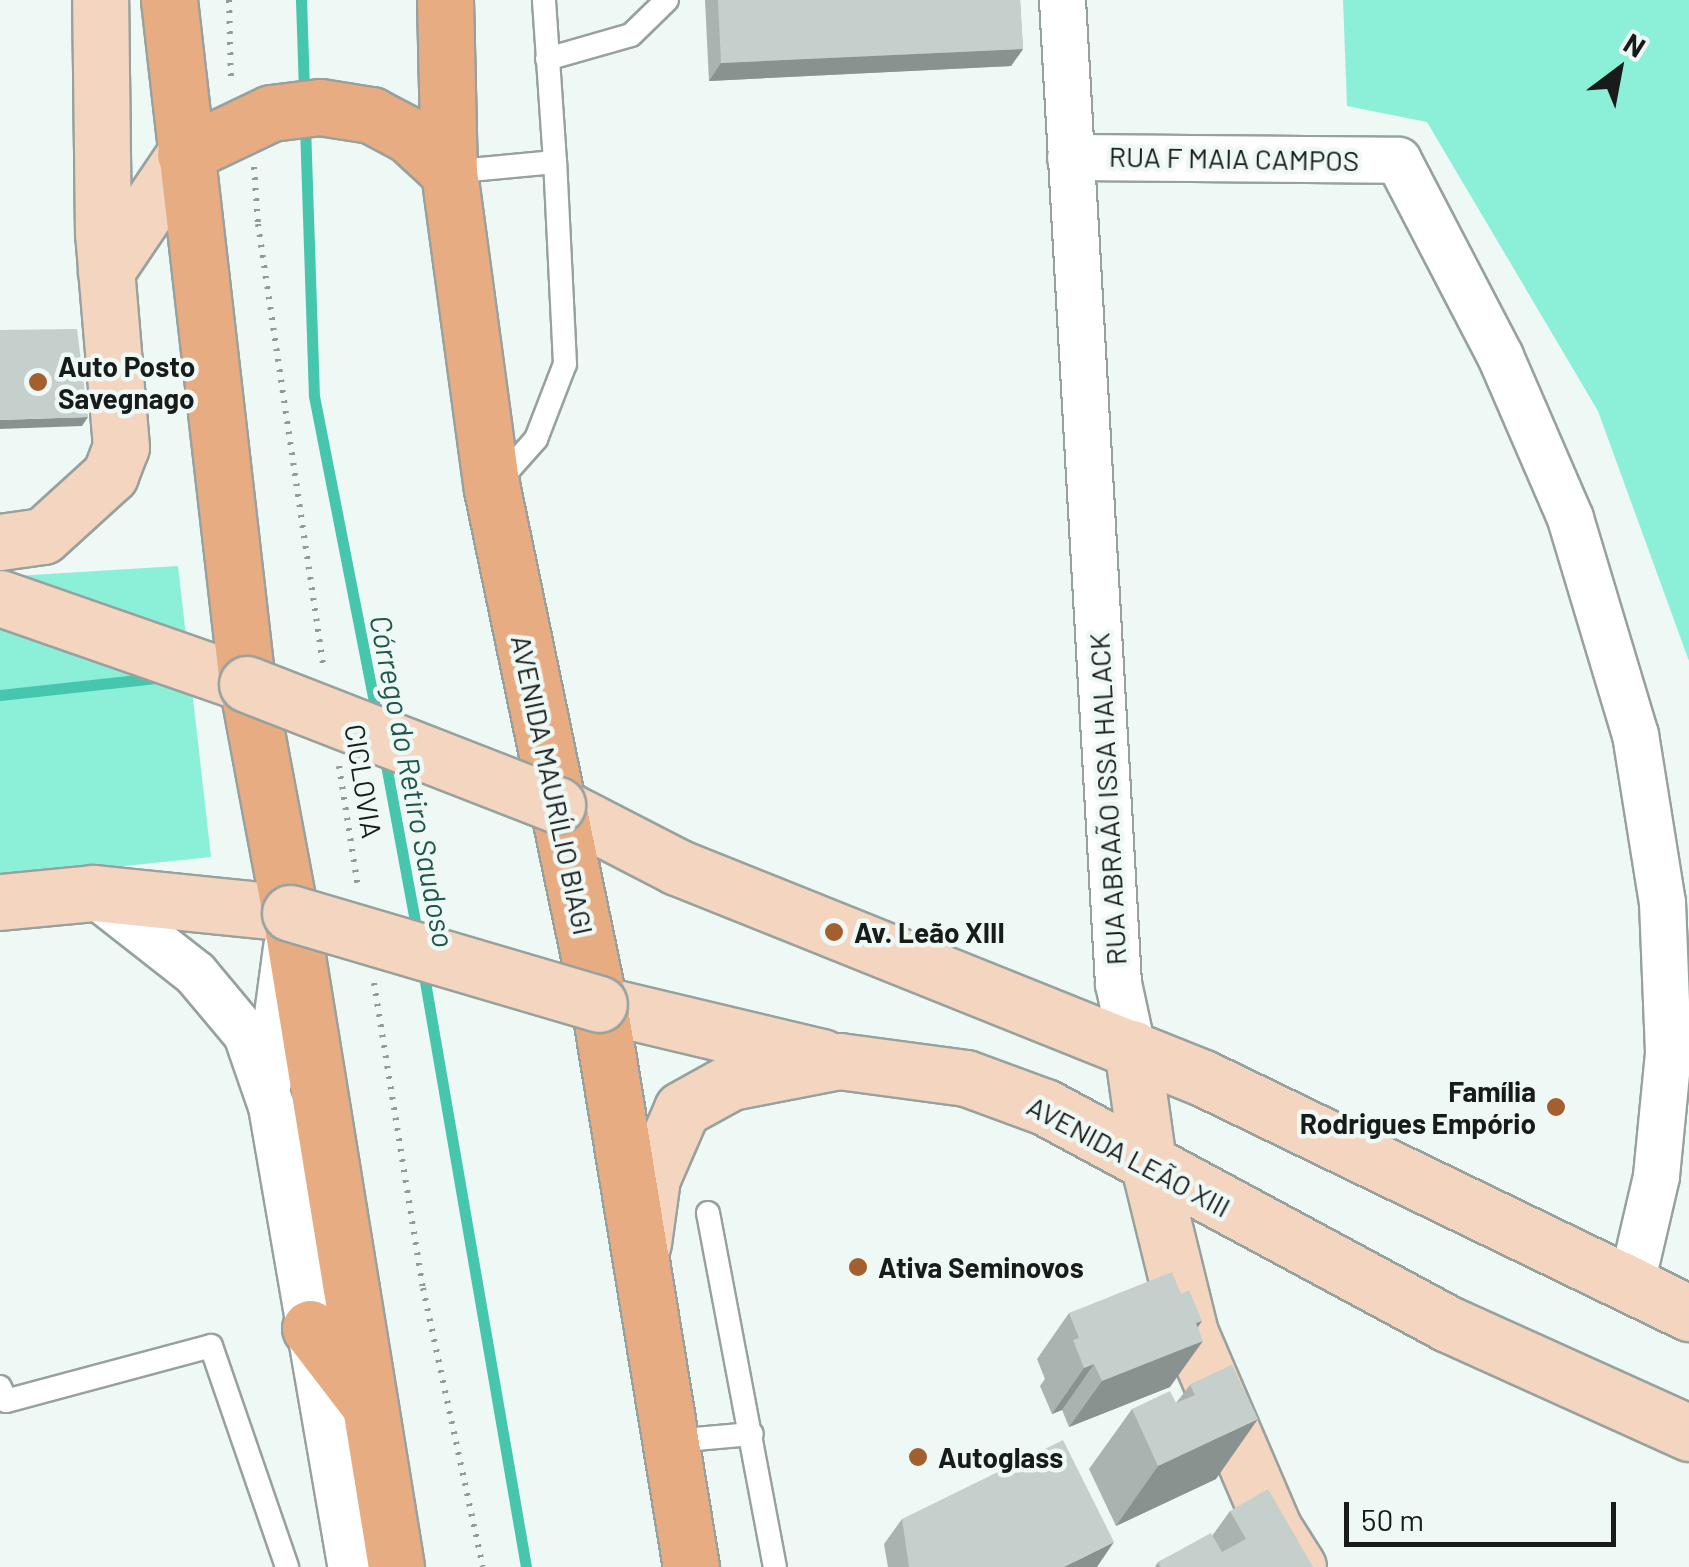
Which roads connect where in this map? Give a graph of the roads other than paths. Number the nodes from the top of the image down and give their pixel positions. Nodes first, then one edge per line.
1 (100, 0) edge
2 (169, 0) edge
3 (445, 0) edge
4 (544, 0) edge
5 (667, 0) edge
6 (1062, 0) edge
7 (546, 58) junction
8 (185, 154) junction
9 (1070, 156) junction
10 (555, 162) junction
11 (449, 172) junction
12 (106, 270) junction
13 (492, 489) junction
14 (0, 542) edge
15 (0, 598) edge
16 (247, 684) junction
17 (557, 805) junction
18 (93, 893) junction
19 (0, 902) edge
20 (290, 912) junction
21 (598, 1004) junction
22 (1132, 1048) junction
23 (840, 1061) junction
24 (266, 1094) junction
25 (1148, 1162) junction
26 (708, 1213) dead end
27 (642, 1251) junction
28 (1630, 1288) junction
29 (1689, 1313) edge
30 (310, 1328) junction
31 (0, 1388) edge
32 (368, 1403) junction
33 (1689, 1432) edge
34 (752, 1434) junction
35 (674, 1441) junction
36 (287, 1567) edge
37 (351, 1567) edge
38 (396, 1567) edge
39 (691, 1567) edge
40 (774, 1567) edge
41 (1298, 1567) edge

1 - 12 main road
2 - 8 main road
3 - 11 main road, AVENIDA MAURÍLIO BIAGI
4 - 7 lane
5 - 7 lane
6 - 9 street, RUA ABRAÃO ISSA HALACK
7 - 10 lane
8 - 11 main road
8 - 12 main road
8 - 16 main road
9 - 22 street, RUA ABRAÃO ISSA HALACK
9 - 28 street, RUA F MAIA CAMPOS
10 - 11 lane
10 - 13 lane
11 - 13 main road, AVENIDA MAURÍLIO BIAGI
12 - 14 main road
13 - 17 main road, AVENIDA MAURÍLIO BIAGI
15 - 16 main road
16 - 17 main road, bridge
16 - 20 main road
17 - 21 main road, AVENIDA MAURÍLIO BIAGI
17 - 22 main road
18 - 19 main road
18 - 20 main road
18 - 24 street
20 - 21 main road, bridge
20 - 24 street
20 - 32 main road
21 - 23 main road
21 - 27 main road, AVENIDA MAURÍLIO BIAGI
22 - 25 main road, RUA ABRAÃO ISSA HALACK
22 - 28 main road
23 - 25 main road, AVENIDA LEÃO XIII
23 - 27 main road, AVENIDA LEÃO XIII
24 - 30 street
25 - 33 main road, AVENIDA LEÃO XIII
25 - 41 main road, RUA ABRAÃO ISSA HALACK
26 - 34 lane
27 - 35 main road, AVENIDA MAURÍLIO BIAGI
28 - 29 main road
30 - 32 main road
30 - 37 street
31 - 36 lane
32 - 38 main road
34 - 35 lane
34 - 40 lane
35 - 39 main road, AVENIDA MAURÍLIO BIAGI

